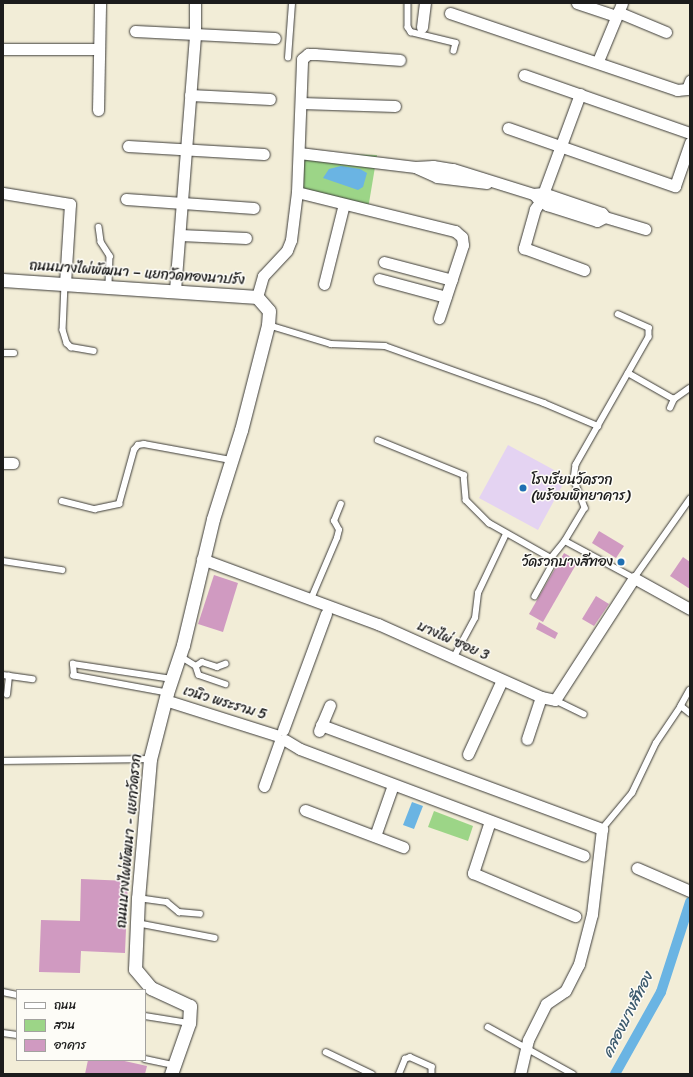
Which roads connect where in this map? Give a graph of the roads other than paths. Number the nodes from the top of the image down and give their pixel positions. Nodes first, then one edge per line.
1 (100, 3) edge
2 (195, 3) edge
3 (292, 3) edge
4 (408, 3) edge
5 (425, 3) edge
6 (577, 3) edge
7 (619, 11) edge
8 (450, 13) dead end
9 (422, 27) dead end
10 (135, 31) dead end
11 (666, 32) dead end
12 (195, 34) junction
13 (275, 38) dead end
14 (3, 49) edge
15 (99, 49) junction
16 (454, 51) dead end
17 (288, 58) dead end
18 (400, 60) dead end
19 (598, 62) junction
20 (524, 75) dead end
21 (690, 81) edge
22 (580, 94) junction
23 (190, 95) junction
24 (270, 99) dead end
25 (301, 103) junction
26 (395, 106) dead end
27 (98, 110) dead end
28 (508, 128) dead end
29 (690, 133) edge
30 (690, 143) edge
31 (128, 146) dead end
32 (561, 146) junction
33 (186, 150) junction
34 (299, 153) junction
35 (264, 154) dead end
36 (298, 192) junction
37 (3, 194) edge
38 (539, 196) junction
39 (126, 199) dead end
40 (182, 203) junction
41 (344, 204) junction
42 (254, 208) dead end
43 (99, 227) dead end
44 (645, 228) dead end
45 (180, 235) junction
46 (246, 238) dead end
47 (384, 262) dead end
48 (584, 270) dead end
49 (379, 279) dead end
50 (3, 280) edge
51 (452, 280) junction
52 (65, 284) junction
53 (324, 284) dead end
54 (109, 287) junction
55 (175, 290) junction
56 (257, 297) junction
57 (446, 297) junction
58 (618, 314) dead end
59 (439, 318) dead end
60 (268, 325) junction
61 (94, 351) dead end
62 (3, 353) edge
63 (14, 353) dead end
64 (628, 373) junction
65 (690, 388) edge
66 (674, 399) junction
67 (670, 408) dead end
68 (598, 426) junction
69 (378, 440) dead end
70 (231, 460) junction
71 (690, 499) edge
72 (62, 501) dead end
73 (341, 504) dead end
74 (506, 534) junction
75 (565, 541) junction
76 (551, 558) junction
77 (3, 560) edge
78 (202, 560) junction
79 (62, 570) dead end
80 (634, 578) junction
81 (535, 596) dead end
82 (311, 599) junction
83 (690, 608) edge
84 (326, 614) dead end
85 (180, 656) junction
86 (454, 657) junction
87 (225, 664) dead end
88 (196, 666) junction
89 (6, 676) edge
90 (172, 679) junction
91 (33, 680) dead end
92 (502, 680) junction
93 (225, 684) dead end
94 (690, 690) edge
95 (7, 695) dead end
96 (166, 697) junction
97 (541, 697) junction
98 (555, 700) junction
99 (330, 705) dead end
100 (681, 706) junction
101 (690, 713) edge
102 (584, 714) dead end
103 (281, 736) junction
104 (527, 739) dead end
105 (468, 754) dead end
106 (150, 759) junction
107 (3, 761) edge
108 (393, 785) junction
109 (264, 786) dead end
110 (305, 810) dead end
111 (490, 821) junction
112 (602, 829) junction
113 (374, 836) junction
114 (403, 847) dead end
115 (584, 856) dead end
116 (636, 868) dead end
117 (690, 891) edge
118 (138, 898) junction
119 (200, 914) dead end
120 (575, 916) dead end
121 (137, 923) junction
122 (216, 938) dead end
123 (3, 992) edge
124 (16, 995) edge
125 (146, 1016) edge
126 (189, 1023) junction
127 (488, 1027) dead end
128 (3, 1033) edge
129 (16, 1035) edge
130 (526, 1049) junction
131 (326, 1052) dead end
132 (146, 1059) edge
133 (172, 1070) edge
134 (372, 1074) edge
135 (398, 1074) edge
136 (432, 1074) edge
137 (520, 1074) edge
138 (573, 1074) edge

1 - 15 street
2 - 12 street
3 - 17 lane
4 - 16 lane
5 - 9 street
6 - 7 street
7 - 11 street
7 - 19 street
8 - 19 street
10 - 12 street
12 - 13 street
12 - 23 street
14 - 15 street
15 - 27 street
18 - 25 street
19 - 21 street
20 - 22 street
22 - 29 street
22 - 32 street
23 - 24 street
23 - 33 street
25 - 26 street
25 - 34 street
28 - 32 street
30 - 32 street
31 - 33 street
32 - 38 street
33 - 35 street
33 - 40 street
34 - 36 street
34 - 38 street
36 - 41 street
36 - 56 street
37 - 52 street
38 - 44 street
38 - 48 street
39 - 40 street
40 - 42 street
40 - 45 street
41 - 51 street
41 - 53 street
43 - 54 lane
45 - 46 street
45 - 55 street
47 - 51 street
49 - 57 street
50 - 52 street, ถนนบางไผ่พัฒนา – แยกวัดทองนาปรัง
51 - 57 street
52 - 54 street, ถนนบางไผ่พัฒนา – แยกวัดทองนาปรัง
52 - 61 lane
54 - 55 street, ถนนบางไผ่พัฒนา – แยกวัดทองนาปรัง
55 - 56 street, ถนนบางไผ่พัฒนา – แยกวัดทองนาปรัง
56 - 60 street, ถนนบางไผ่พัฒนา – แยกวัดทองนาปรัง
57 - 59 street
58 - 64 lane
60 - 68 lane
60 - 70 street, ถนนบางไผ่พัฒนา – แยกวัดทองนาปรัง
62 - 63 lane
64 - 66 lane
64 - 68 lane
65 - 66 lane
66 - 67 lane
68 - 75 lane
69 - 74 lane
70 - 72 lane
70 - 78 street, ถนนบางไผ่พัฒนา – แยกวัดทองนาปรัง
71 - 80 lane
73 - 82 lane
74 - 76 lane
74 - 86 lane
75 - 76 lane
75 - 80 lane
76 - 81 lane
77 - 79 lane
78 - 82 street, บางไผ่ ซอย 3
78 - 85 street, ถนนบางไผ่พัฒนา - แยกวัดรวก
80 - 83 street
80 - 98 street
82 - 86 street, บางไผ่ ซอย 3
84 - 103 street
85 - 88 lane
85 - 90 street, ถนนบางไผ่พัฒนา - แยกวัดรวก
86 - 92 street, บางไผ่ ซอย 3
87 - 88 lane
88 - 93 lane
89 - 91 lane
89 - 95 lane
90 - 96 street, ถนนบางไผ่พัฒนา - แยกวัดรวก
90 - 96 lane
92 - 97 street, บางไผ่ ซอย 3
92 - 105 street
94 - 100 lane
96 - 103 street, เวนิว พระราม 5
96 - 106 street, ถนนบางไผ่พัฒนา - แยกวัดรวก
97 - 98 street, บางไผ่ ซอย 3
97 - 104 street
98 - 102 lane
99 - 112 street
100 - 101 lane
100 - 112 lane
103 - 108 street, เวนิว พระราม 5
103 - 109 street
106 - 107 lane
106 - 118 street, ถนนบางไผ่พัฒนา - แยกวัดรวก
108 - 111 street, เวนิว พระราม 5
108 - 113 street
110 - 113 street
111 - 115 street, เวนิว พระราม 5
111 - 120 street
112 - 130 street
113 - 114 street
116 - 117 street
118 - 119 lane
118 - 121 street, ถนนบางไผ่พัฒนา - แยกวัดรวก
121 - 122 lane
121 - 126 street, ถนนบางไผ่พัฒนา - แยกวัดรวก
123 - 124 lane
125 - 126 lane
126 - 133 street, ถนนบางไผ่พัฒนา - แยกวัดรวก
127 - 130 lane
128 - 129 lane
130 - 137 street
130 - 138 lane
131 - 134 lane
132 - 133 lane
135 - 136 lane

